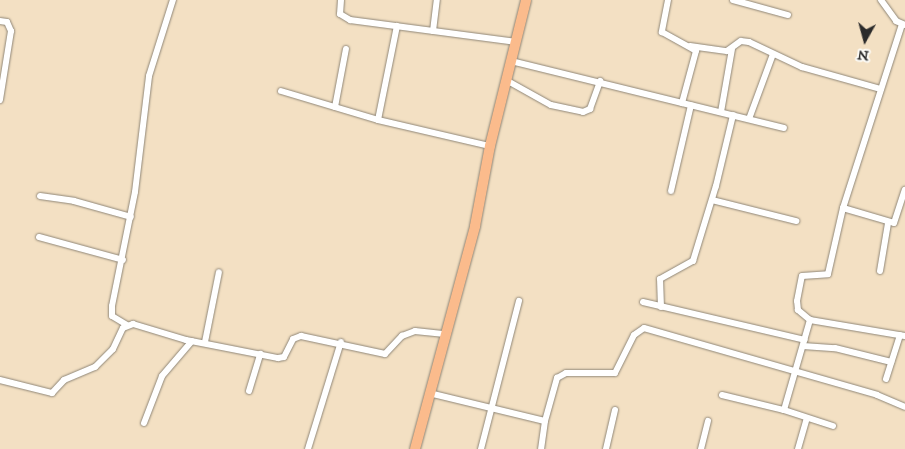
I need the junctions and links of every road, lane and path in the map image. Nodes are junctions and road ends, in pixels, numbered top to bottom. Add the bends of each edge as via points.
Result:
1 (173, 0) edge
2 (341, 0) edge
3 (437, 0) edge
4 (526, 0) edge
5 (668, 0) edge
6 (733, 0) edge
7 (880, 0) edge
8 (745, 2) edge
9 (788, 15) dead end
10 (0, 21) edge
11 (904, 24) edge
12 (397, 26) junction
13 (434, 31) junction
14 (517, 42) junction
15 (690, 46) junction
16 (346, 49) dead end
17 (732, 49) junction
18 (773, 54) junction
19 (511, 61) junction
20 (506, 80) junction
21 (600, 82) junction
22 (881, 89) junction
23 (281, 91) dead end
24 (0, 100) edge
25 (682, 103) junction
26 (690, 105) junction
27 (335, 107) junction
28 (720, 112) junction
29 (733, 115) junction
30 (749, 119) junction
31 (378, 120) junction
32 (784, 128) dead end
33 (490, 146) junction
34 (905, 190) edge
35 (671, 191) dead end
36 (40, 196) dead end
37 (712, 200) junction
38 (843, 208) junction
39 (131, 217) junction
40 (796, 221) dead end
41 (888, 224) junction
42 (39, 237) dead end
43 (123, 260) junction
44 (880, 271) dead end
45 (219, 272) dead end
46 (518, 301) dead end
47 (643, 302) dead end
48 (661, 307) junction
49 (810, 320) junction
50 (127, 325) junction
51 (445, 334) junction
52 (903, 335) edge
53 (192, 341) junction
54 (205, 342) junction
55 (341, 342) junction
56 (804, 343) junction
57 (260, 354) junction
58 (891, 362) junction
59 (795, 370) junction
60 (886, 379) dead end
61 (0, 380) edge
62 (249, 391) dead end
63 (429, 393) junction
64 (722, 395) dead end
65 (491, 407) junction
66 (905, 407) edge
67 (615, 410) dead end
68 (784, 410) junction
69 (807, 418) junction
70 (545, 421) junction
71 (708, 421) dead end
72 (144, 422) dead end
73 (834, 426) dead end
74 (308, 449) edge
75 (415, 449) edge
76 (481, 449) edge
77 (541, 449) edge
78 (606, 449) edge
79 (701, 449) edge
80 (798, 449) edge

1 - 39 street via 149,76
2 - 12 street via 340,14 343,18
3 - 13 street
4 - 14 main road
5 - 15 street via 662,32
6 - 8 street
7 - 11 street via 885,9
8 - 9 street
10 - 24 street via 8,22 11,31
11 - 22 street
12 - 13 street
12 - 31 street
13 - 14 street
14 - 19 main road
15 - 17 street
15 - 25 street via 696,56
16 - 27 street
17 - 18 street via 744,41
17 - 28 street
18 - 22 street via 817,72
18 - 30 street
19 - 20 main road
19 - 21 street
20 - 21 street via 551,105 583,112 590,109
20 - 33 main road
21 - 25 street
22 - 38 street
23 - 27 street
25 - 26 street
26 - 28 street
26 - 35 street
27 - 31 street
28 - 29 street
29 - 30 street
29 - 37 street
30 - 32 street
31 - 33 street
33 - 51 main road via 475,226
34 - 41 street via 896,222
36 - 39 street via 74,201
37 - 40 street
37 - 48 street via 693,261 660,279
38 - 41 street
38 - 49 street via 828,274 802,276 796,307
39 - 43 street
41 - 44 street
42 - 43 street
43 - 50 street via 112,314
45 - 54 street
46 - 65 street
47 - 48 street
48 - 56 street
49 - 52 street
49 - 56 street
50 - 53 street
50 - 61 street via 109,354 95,367 64,380 52,393
51 - 55 street via 414,330 402,336 384,354
51 - 63 main road
52 - 58 street
53 - 54 street
53 - 72 street via 162,376
54 - 57 street
55 - 57 street via 301,336 293,340 284,357
55 - 74 street
56 - 58 street
56 - 59 street
57 - 62 street
58 - 60 street
59 - 66 street
59 - 68 street
59 - 70 street via 640,328 615,373 566,373 557,378
63 - 65 street
63 - 75 main road
64 - 68 street
65 - 70 street
65 - 76 street
67 - 78 street
68 - 69 street
69 - 73 street
69 - 80 street
70 - 77 street
71 - 79 street

